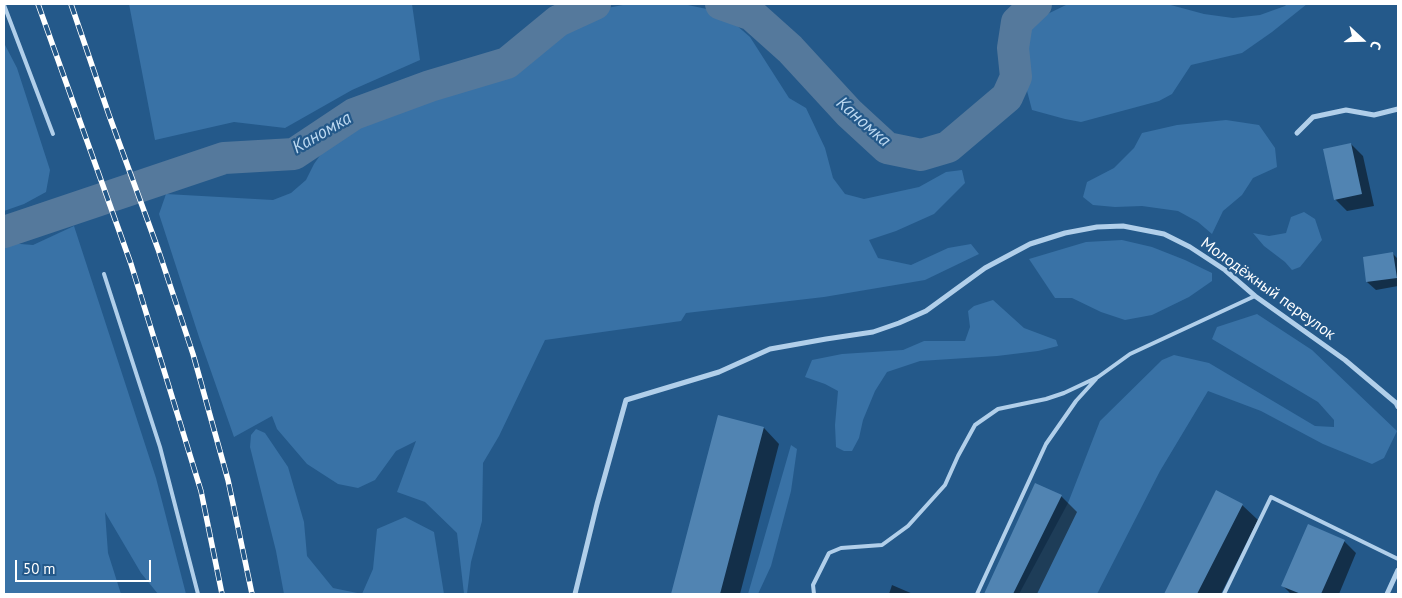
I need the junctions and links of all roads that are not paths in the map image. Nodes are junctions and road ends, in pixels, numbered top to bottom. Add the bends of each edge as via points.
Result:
1 (4, 5) edge
2 (1398, 109) edge
3 (1297, 133) dead end
4 (53, 134) dead end
5 (104, 274) dead end
6 (1255, 296) junction
7 (1098, 377) junction
8 (1398, 407) edge
9 (1398, 560) edge
10 (1398, 570) edge
11 (198, 594) edge
12 (575, 594) edge
13 (814, 594) edge
14 (977, 594) edge
15 (1224, 594) edge
16 (1387, 594) edge

1 - 4 lane
2 - 3 street via 1374,116 1346,110 1313,117
5 - 11 lane via 160,447
6 - 7 lane via 1130,354
6 - 8 street, Молодёжный переулок via 1345,360
6 - 12 street, Молодёжный переулок via 1218,265 1164,234 1123,226 1097,227 1030,244 985,268 926,311 899,323 873,332 770,349 719,372 626,400
7 - 13 lane via 1064,393 998,409 975,426 945,486 908,526 882,545 841,548 829,553 813,585
7 - 14 lane via 1076,401 1046,444
9 - 15 lane via 1271,497
10 - 16 street

